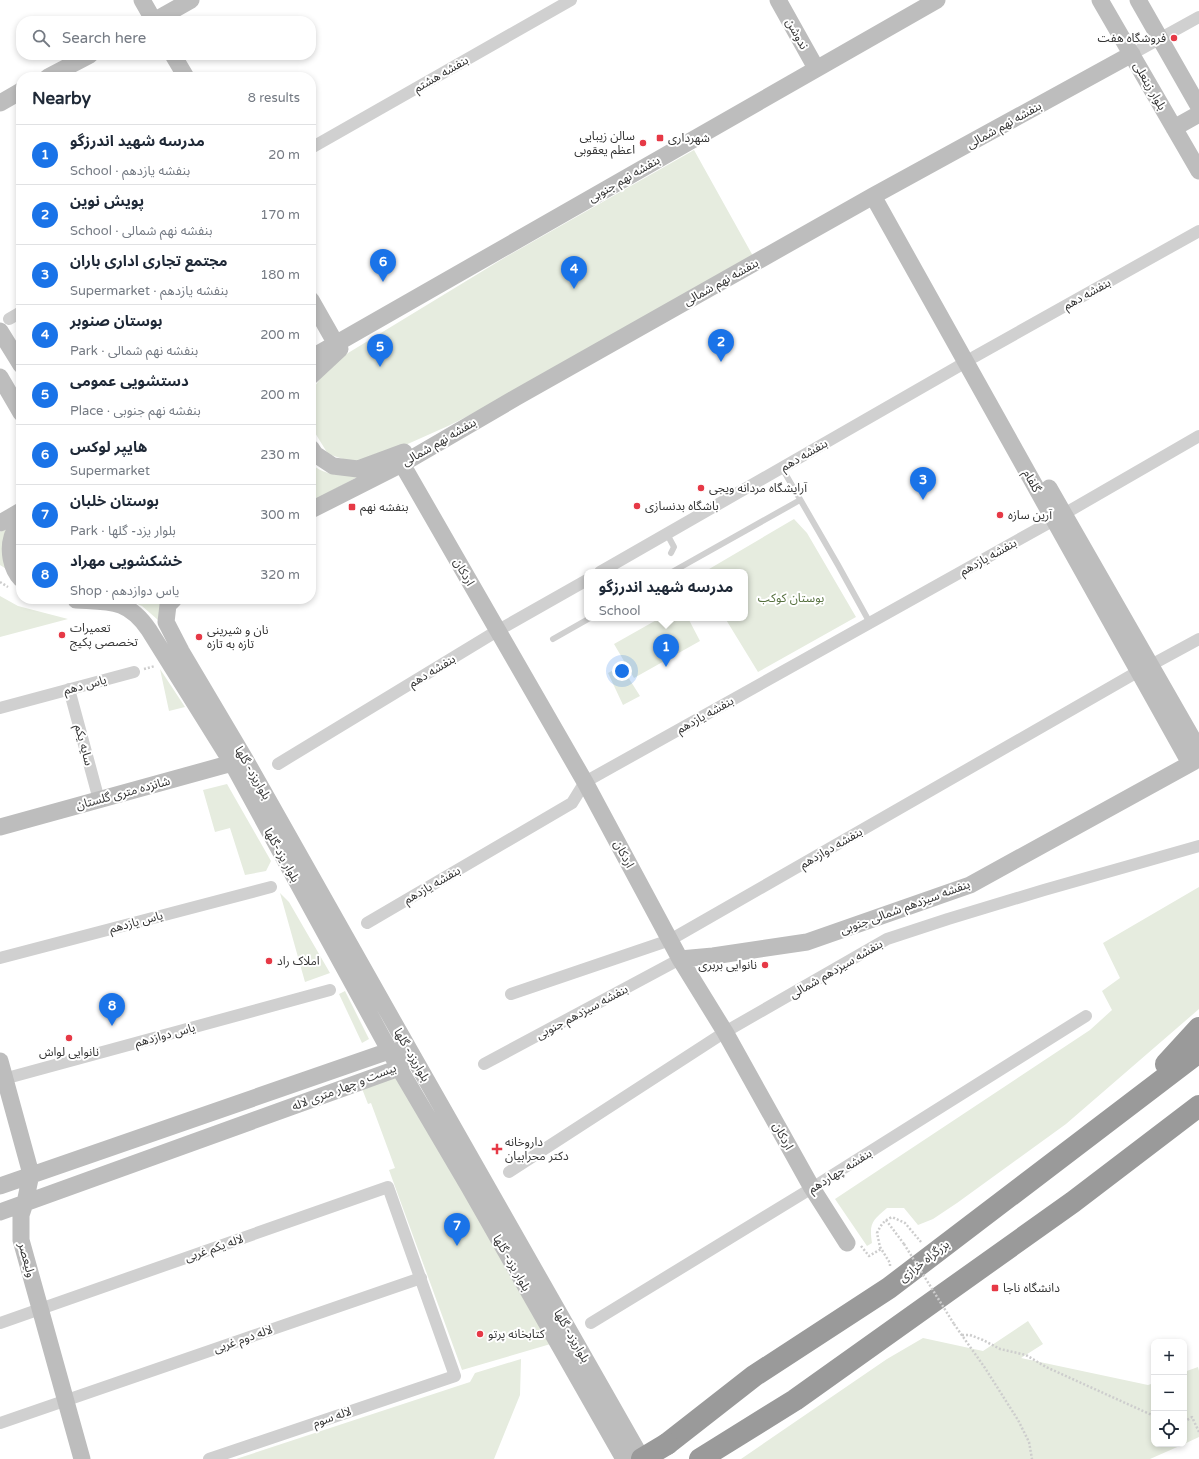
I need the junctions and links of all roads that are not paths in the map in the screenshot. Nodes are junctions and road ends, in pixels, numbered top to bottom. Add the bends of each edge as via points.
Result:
1 (142, 0) edge
2 (191, 0) edge
3 (571, 0) edge
4 (778, 0) edge
5 (937, 0) edge
6 (1100, 0) edge
7 (1138, 0) edge
8 (151, 16) edge
9 (163, 16) edge
10 (1199, 17) edge
11 (1160, 39) junction
12 (1132, 54) junction
13 (80, 60) edge
14 (176, 60) edge
15 (816, 68) junction
16 (58, 72) edge
17 (183, 72) edge
18 (16, 94) edge
19 (0, 102) edge
20 (1199, 108) edge
21 (1199, 114) edge
22 (1174, 128) junction
23 (316, 145) edge
24 (1199, 171) edge
25 (878, 194) junction
26 (1199, 231) edge
27 (316, 309) edge
28 (16, 316) edge
29 (4, 325) edge
30 (359, 331) junction
31 (336, 344) junction
32 (16, 353) edge
33 (316, 355) edge
34 (970, 359) junction
35 (316, 371) edge
36 (0, 377) edge
37 (517, 397) junction
38 (16, 405) edge
39 (1199, 436) edge
40 (316, 455) edge
41 (402, 464) junction
42 (782, 468) junction
43 (800, 500) junction
44 (316, 507) edge
45 (16, 514) edge
46 (1059, 517) junction
47 (0, 523) edge
48 (16, 528) edge
49 (667, 534) junction
50 (671, 553) dead end
51 (605, 569) edge
52 (677, 569) edge
53 (16, 572) edge
54 (584, 582) edge
55 (119, 604) edge
56 (169, 604) edge
57 (585, 621) edge
58 (870, 623) junction
59 (497, 632) junction
60 (553, 639) dead end
61 (1199, 639) edge
62 (175, 657) junction
63 (1145, 668) junction
64 (134, 672) road end
65 (69, 689) junction
66 (0, 708) edge
67 (239, 761) junction
68 (1198, 761) edge
69 (278, 764) dead end
70 (585, 782) junction
71 (99, 800) junction
72 (0, 827) edge
73 (1199, 846) edge
74 (271, 887) dead end
75 (367, 923) dead end
76 (670, 940) junction
77 (0, 958) edge
78 (680, 959) junction
79 (330, 990) dead end
80 (511, 994) dead end
81 (1086, 1016) dead end
82 (1199, 1028) edge
83 (726, 1032) junction
84 (389, 1051) junction
85 (1199, 1052) edge
86 (410, 1054) junction
87 (0, 1061) edge
88 (484, 1064) dead end
89 (399, 1068) junction
90 (2, 1079) edge
91 (1127, 1106) junction
92 (1199, 1106) edge
93 (1199, 1121) edge
94 (509, 1172) dead end
95 (31, 1174) junction
96 (0, 1186) edge
97 (812, 1188) junction
98 (1073, 1202) junction
99 (25, 1203) junction
100 (0, 1212) edge
101 (847, 1243) road end
102 (421, 1278) junction
103 (40, 1308) junction
104 (0, 1322) edge
105 (591, 1323) dead end
106 (66, 1400) junction
107 (0, 1423) edge
108 (82, 1459) edge
109 (209, 1459) edge
110 (624, 1459) edge
111 (642, 1459) edge
112 (700, 1459) edge

1 - 8 main road
2 - 9 main road
3 - 23 street, بنفشه هشتم
4 - 15 main road, ندوشن
5 - 15 main road, بنفشه نهم جنوبی
6 - 12 main road, بلوار زینعلی
7 - 11 main road
10 - 11 street
11 - 12 street
11 - 20 main road
12 - 22 main road, بلوار زینعلی
12 - 25 main road, بنفشه نهم شمالی
13 - 16 main road
14 - 17 main road
15 - 30 main road, بنفشه نهم جنوبی
18 - 19 main road
21 - 22 main road
22 - 24 main road, بلوار زینعلی
25 - 34 main road, گلفام
25 - 37 main road, بنفشه نهم شمالی
26 - 34 street, بنفشه دهم
27 - 31 main road
28 - 29 street
29 - 32 main road
30 - 31 main road, بنفشه نهم جنوبی
30 - 35 main road
31 - 33 main road, بنفشه نهم جنوبی
34 - 42 street, بنفشه دهم
34 - 46 main road, گلفام
36 - 38 main road
37 - 40 main road via 421,445 358,469 333,466
37 - 41 main road, بنفشه نهم شمالی
39 - 46 street, بنفشه یازدهم
41 - 44 main road, بنفشه نهم شمالی
41 - 59 main road, اردکان
42 - 43 lane
42 - 49 street, بنفشه دهم
43 - 52 lane
43 - 58 lane
45 - 47 main road
46 - 58 street, بنفشه یازدهم
46 - 63 main road, گلفام
48 - 53 main road via 12,536 10,556
49 - 50 lane via 674,547
49 - 51 street, بنفشه دهم
54 - 59 street, بنفشه دهم
55 - 62 main road via 128,607
56 - 62 main road via 166,622
57 - 60 lane
58 - 70 street, بنفشه یازدهم
59 - 69 street, بنفشه دهم
59 - 70 main road, اردکان
61 - 63 street, بنفشه دوازدهم
62 - 67 main road, بلوار یزد-گلها
63 - 68 main road, گلفام via 1186,756
63 - 76 street, بنفشه دوازدهم
64 - 65 street, یاس دهم
65 - 66 street, یاس دهم
65 - 71 street, سایه یکم
67 - 71 main road, شانزده متری گلستان
67 - 84 main road, بلوار یزد-گلها
67 - 86 main road, بلواریزد- گلها
68 - 78 main road, بنفشه سیزدهم شمالی جنوبی via 970,885 807,942
70 - 75 street, بنفشه یازدهم via 572,803
70 - 76 main road, اردکان
71 - 72 main road, شانزده متری گلستان
73 - 83 street, بنفشه سیزدهم شمالی via 1044,890 887,939
74 - 77 street, یاس یازدهم
76 - 78 main road, اردکان
76 - 80 street, بنفشه دوازدهم
78 - 83 main road, اردکان
78 - 88 street, بنفشه سیزدهم جنوبی
79 - 90 street, یاس دوازدهم
81 - 97 street, بنفشه چهاردهم
82 - 91 highway
83 - 94 street, بنفشه سیزدهم شمالی
83 - 97 main road, اردکان
84 - 86 main road, بیست و چهار متری لاله
84 - 89 main road, بلوار یزد-گلها
84 - 95 main road, بیست و چهار متری لاله
85 - 91 highway, بزرگراه خرازی
86 - 89 main road, بیست و چهار متری لاله
86 - 111 main road, بلواریزد- گلها
87 - 90 main road, ولیعصر
89 - 99 main road, بیست و چهار متری لاله
89 - 110 main road, بلوار یزد- گلها
90 - 95 main road, ولیعصر
91 - 111 highway, بزرگراه خرازی, bridge via 889,1288 754,1376 667,1444
92 - 98 highway
93 - 98 highway
95 - 96 main road, بیست و چهار متری لاله
95 - 99 main road, ولیعصر
97 - 101 main road, اردکان
97 - 105 street, بنفشه چهاردهم
98 - 112 highway via 795,1400
99 - 100 main road, بیست و چهار متری لاله
99 - 103 main road, ولیعصر via 21,1215 21,1240
102 - 103 street, لاله یکم غربی via 388,1187
102 - 106 street, لاله دوم غربی
102 - 109 street, لاله سوم via 455,1376
103 - 104 street, لاله یکم غربی
103 - 106 main road, ولیعصر
106 - 107 street, لاله دوم غربی
106 - 108 main road, ولیعصر

